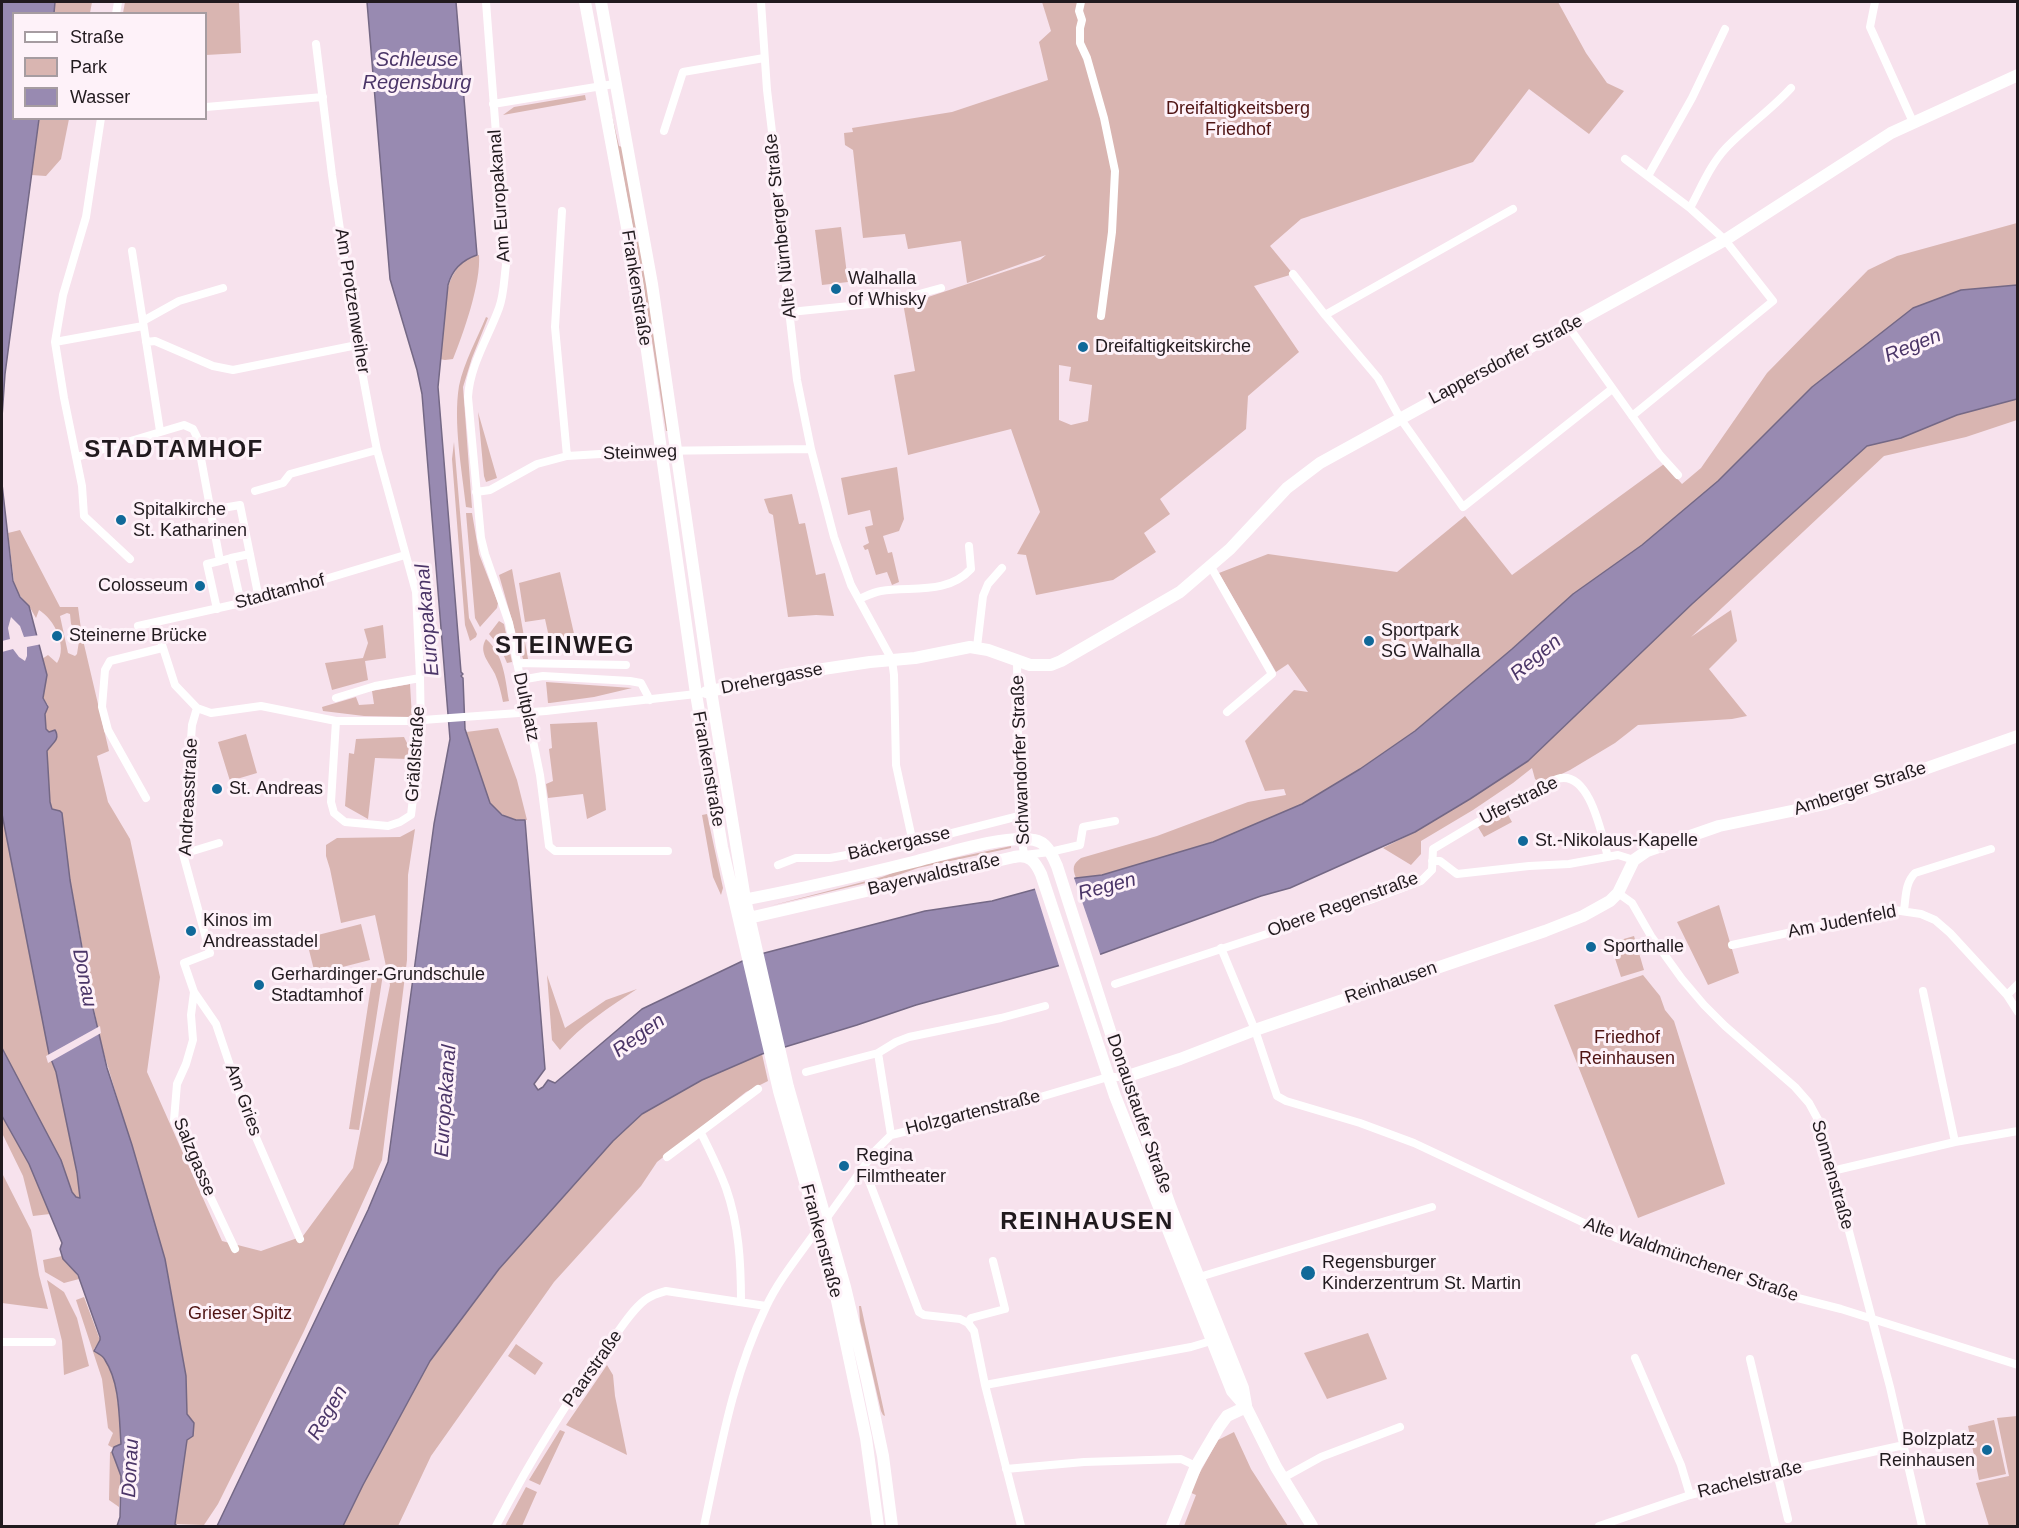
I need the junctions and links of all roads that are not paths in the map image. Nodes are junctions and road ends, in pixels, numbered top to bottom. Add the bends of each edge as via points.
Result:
1 (486, 2) edge
2 (585, 2) edge
3 (601, 2) edge
4 (761, 2) edge
5 (1081, 2) edge
6 (1875, 2) edge
7 (1725, 29) dead end
8 (316, 44) dead end
9 (764, 58) junction
10 (2018, 75) edge
11 (614, 84) junction
12 (600, 86) junction
13 (1791, 88) dead end
14 (323, 97) junction
15 (493, 104) junction
16 (207, 107) edge
17 (101, 120) edge
18 (1912, 122) junction
19 (664, 131) dead end
20 (1625, 159) dead end
21 (1648, 176) junction
22 (1690, 208) junction
23 (1513, 209) dead end
24 (562, 211) dead end
25 (1725, 240) junction
26 (132, 251) dead end
27 (1293, 274) dead end
28 (224, 288) dead end
29 (941, 288) dead end
30 (790, 312) junction
31 (1325, 315) junction
32 (1101, 316) dead end
33 (143, 324) junction
34 (1568, 326) junction
35 (55, 342) junction
36 (146, 342) junction
37 (357, 345) junction
38 (1612, 389) junction
39 (1632, 416) junction
40 (1400, 418) junction
41 (160, 431) junction
42 (811, 449) junction
43 (377, 450) junction
44 (662, 451) junction
45 (676, 452) junction
46 (567, 456) junction
47 (77, 458) junction
48 (1678, 475) dead end
49 (255, 491) dead end
50 (476, 492) junction
51 (212, 510) junction
52 (969, 546) dead end
53 (127, 555) dead end
54 (250, 555) junction
55 (405, 555) junction
56 (231, 558) junction
57 (220, 561) junction
58 (1210, 567) junction
59 (1002, 568) dead end
60 (258, 599) junction
61 (859, 599) junction
62 (241, 603) junction
63 (217, 609) junction
64 (154, 623) junction
65 (138, 626) dead end
66 (977, 647) junction
67 (162, 648) junction
68 (892, 660) junction
69 (1017, 661) junction
70 (517, 663) junction
71 (626, 665) dead end
72 (420, 678) junction
73 (520, 680) junction
74 (711, 691) junction
75 (696, 694) junction
76 (336, 698) dead end
77 (650, 700) junction
78 (197, 708) junction
79 (1227, 712) dead end
80 (336, 721) junction
81 (2018, 736) edge
82 (146, 798) dead end
83 (1019, 816) junction
84 (1115, 821) dead end
85 (1021, 838) junction
86 (219, 843) dead end
87 (913, 843) junction
88 (1991, 849) dead end
89 (668, 850) dead end
90 (1050, 852) junction
91 (183, 854) junction
92 (1024, 855) junction
93 (1608, 857) junction
94 (1634, 860) junction
95 (1432, 861) junction
96 (778, 865) dead end
97 (1618, 892) junction
98 (739, 900) junction
99 (1904, 910) junction
100 (744, 919) junction
101 (1732, 945) dead end
102 (1221, 948) junction
103 (184, 963) joint
104 (1115, 984) dead end
105 (2018, 984) edge
106 (1923, 991) dead end
107 (194, 992) junction
108 (2007, 995) junction
109 (1045, 1006) dead end
110 (2018, 1012) edge
111 (1255, 1030) junction
112 (878, 1053) junction
113 (806, 1072) dead end
114 (1108, 1077) junction
115 (1125, 1077) junction
116 (758, 1089) dead end
117 (2018, 1131) edge
118 (701, 1132) junction
119 (891, 1135) junction
120 (1955, 1142) junction
121 (667, 1157) dead end
122 (861, 1169) junction
123 (1833, 1171) junction
124 (1432, 1207) dead end
125 (823, 1223) junction
126 (300, 1239) dead end
127 (235, 1249) dead end
128 (993, 1261) dead end
129 (1193, 1279) junction
130 (741, 1302) junction
131 (766, 1306) junction
132 (1872, 1318) junction
133 (968, 1323) junction
134 (52, 1341) dead end
135 (1211, 1341) junction
136 (2, 1342) edge
137 (1635, 1358) dead end
138 (1750, 1359) dead end
139 (2018, 1365) edge
140 (985, 1385) junction
141 (1246, 1407) junction
142 (1400, 1427) dead end
143 (1904, 1445) junction
144 (1196, 1466) junction
145 (1006, 1469) junction
146 (1777, 1473) junction
147 (1283, 1478) junction
148 (1690, 1495) junction
149 (1788, 1519) dead end
150 (496, 1527) edge
151 (704, 1527) edge
152 (878, 1527) edge
153 (892, 1527) edge
154 (1021, 1527) edge
155 (1172, 1527) edge
156 (1312, 1527) edge
157 (1599, 1527) edge
158 (1922, 1527) edge

1 - 15 street, Am Europakanal
2 - 12 street, Frankenstraße
3 - 11 street, Frankenstraße
4 - 9 street, Alte Nürnberger Straße
5 - 32 street via 1080,43 1104,118 1115,171
6 - 18 street via 1870,27
7 - 21 street
8 - 14 street, Am Protzenweiher
9 - 19 street via 683,72
9 - 30 street, Alte Nürnberger Straße
10 - 18 street, Lappersdorfer Straße
11 - 12 street
11 - 45 street, Frankenstraße via 652,284
12 - 15 street
12 - 44 street, Frankenstraße via 637,281
13 - 22 street via 1725,148
14 - 16 street
14 - 37 street, Am Protzenweiher
15 - 50 street, Am Europakanal via 506,265 500,305 469,383
17 - 35 street via 86,217 63,295
18 - 25 street, Lappersdorfer Straße
20 - 21 street
21 - 22 street
22 - 25 street
23 - 31 street
24 - 46 street via 555,327
25 - 34 street, Lappersdorfer Straße
25 - 39 street via 1773,301
26 - 33 street
27 - 31 street
28 - 33 street via 179,301
29 - 30 street via 890,302
30 - 42 street, Alte Nürnberger Straße via 797,380
31 - 40 street via 1378,378
33 - 35 street
33 - 36 street
34 - 38 street
34 - 40 street, Lappersdorfer Straße
35 - 47 street
36 - 37 street via 155,341 213,366 233,370
36 - 41 street
37 - 43 street, Am Protzenweiher
38 - 39 street
38 - 40 street via 1463,507
39 - 48 street
40 - 58 street, Lappersdorfer Straße via 1303,475
41 - 47 street
41 - 51 street via 190,426 197,437
42 - 45 street, Steinweg
42 - 61 street via 834,537
43 - 49 street via 290,474 283,483
43 - 55 street, Am Protzenweiher
44 - 45 street, Steinweg
44 - 46 street, Steinweg
44 - 75 street, Frankenstraße
45 - 74 street, Frankenstraße
46 - 50 street, Steinweg via 537,464 490,490
47 - 53 street via 84,516
50 - 70 street, Dultplatz via 485,554 505,609
51 - 54 street via 240,505
51 - 57 street
52 - 61 street via 970,569 952,583 908,591 880,591
54 - 56 street
54 - 60 street
55 - 60 street, Stadtamhof
55 - 72 street, Gräßlstraße via 416,592
56 - 57 street
56 - 62 street
57 - 63 street via 207,564
58 - 69 street, Lappersdorfer Straße via 1180,592 1061,661 1039,666
58 - 79 street via 1272,674
59 - 66 street via 983,596
60 - 62 street, Stadtamhof
61 - 68 street
62 - 63 street, Stadtamhof
63 - 64 street, Stadtamhof
64 - 65 street, Stadtamhof
64 - 67 street
66 - 68 street, Schwandorfer Straße
66 - 69 street, Schwandorfer Straße
67 - 78 street via 175,685
67 - 82 street via 110,661 105,670 102,706 108,730
68 - 74 street, Drehergasse via 783,675
68 - 87 street via 896,765
69 - 83 street, Schwandorfer Straße
70 - 71 street
70 - 73 street, Dultplatz
72 - 76 street
72 - 80 street, Gräßlstraße via 421,733 411,815 400,822 388,826 345,822 334,813 331,802
73 - 77 street via 543,676 630,681 641,683
73 - 89 street, Dultplatz via 540,775 549,846 555,851
74 - 75 street, Drehergasse
74 - 98 street, Frankenstraße
75 - 77 street, Drehergasse
75 - 98 street, Frankenstraße via 722,847
77 - 80 street, Drehergasse via 409,721
78 - 80 street, Drehergasse via 219,713 261,706
78 - 91 street, Andreasstraße via 192,725
81 - 94 street, Amberger Straße via 1825,804 1708,829 1647,850
83 - 85 street, Schwandorfer Straße
83 - 87 street, Bäckergasse
84 - 90 street, Bayerwaldstraße via 1083,827 1080,844
85 - 90 street via 1035,840
85 - 92 street, Schwandorfer Straße
85 - 98 street, Bayerwaldstraße
86 - 91 street
87 - 96 street, Bäckergasse via 830,858 796,858
88 - 99 street via 1915,873 1907,886
90 - 92 street, Bayerwaldstraße
90 - 115 street, Donaustaufer Straße
91 - 103 street, Andreasstraße via 210,953
92 - 100 street, Bayerwaldstraße
92 - 114 street, Donaustaufer Straße via 1033,860 1041,874
93 - 94 street, Obere Regenstraße via 1618,855
93 - 95 street, Obere Regenstraße via 1457,874 1440,861
93 - 95 street, Uferstraße via 1588,796 1566,777 1505,806 1433,849
94 - 97 street, Reinhausen
95 - 102 street, Obere Regenstraße via 1432,870 1420,881
97 - 111 street, Reinhausen via 1603,906 1566,924
97 - 123 street, Sonnenstraße via 1632,903 1676,971 1704,1005 1803,1095 1821,1125
98 - 100 street, Frankenstraße
99 - 101 street, Am Judenfeld
99 - 108 street, Am Judenfeld via 1943,926
100 - 125 street, Frankenstraße via 783,1089
102 - 104 street, Obere Regenstraße
102 - 111 street
103 - 107 street, Am Gries
105 - 108 street
106 - 120 street
107 - 126 street, Am Gries via 216,1024 248,1119
107 - 127 street, Salzgasse via 193,1040 177,1084 174,1120
108 - 110 street, Am Judenfeld
109 - 112 street via 909,1037
111 - 115 street, Reinhausen
111 - 132 street, Alte Waldmünchener Straße via 1277,1096 1286,1101 1414,1143 1616,1238 1778,1293
112 - 113 street
112 - 119 street
114 - 115 street, Holzgartenstraße
114 - 119 street, Holzgartenstraße
114 - 129 street, Donaustaufer Straße
115 - 129 street, Donaustaufer Straße
116 - 118 street
117 - 120 street
118 - 121 street
118 - 130 street via 725,1184 734,1217 741,1265
119 - 122 street, Holzgartenstraße
120 - 123 street
122 - 125 street, Holzgartenstraße
122 - 133 street via 919,1312
123 - 132 street, Sonnenstraße
124 - 129 street
125 - 131 street, Holzgartenstraße
125 - 152 street, Frankenstraße via 866,1438
125 - 153 street, Frankenstraße via 845,1287 877,1424
128 - 133 street via 1005,1309 971,1318
129 - 135 street, Donaustaufer Straße
129 - 141 street, Donaustaufer Straße via 1243,1388
130 - 131 street, Paarstraße
130 - 150 street, Paarstraße via 666,1292 654,1294 637,1307 551,1429
131 - 151 street, Holzgartenstraße via 734,1388
132 - 139 street, Alte Waldmünchener Straße
132 - 143 street, Sonnenstraße
133 - 140 street via 974,1331
134 - 136 street
135 - 140 street
135 - 141 street, Donaustaufer Straße via 1232,1391
137 - 148 street
138 - 146 street
140 - 145 street
141 - 144 street via 1227,1416
141 - 147 street
142 - 147 street via 1321,1457
143 - 146 street, Rachelstraße
143 - 158 street, Sonnenstraße
144 - 145 street via 1181,1459
144 - 155 street
145 - 154 street
146 - 148 street, Rachelstraße
146 - 149 street
147 - 156 street
148 - 157 street, Rachelstraße

